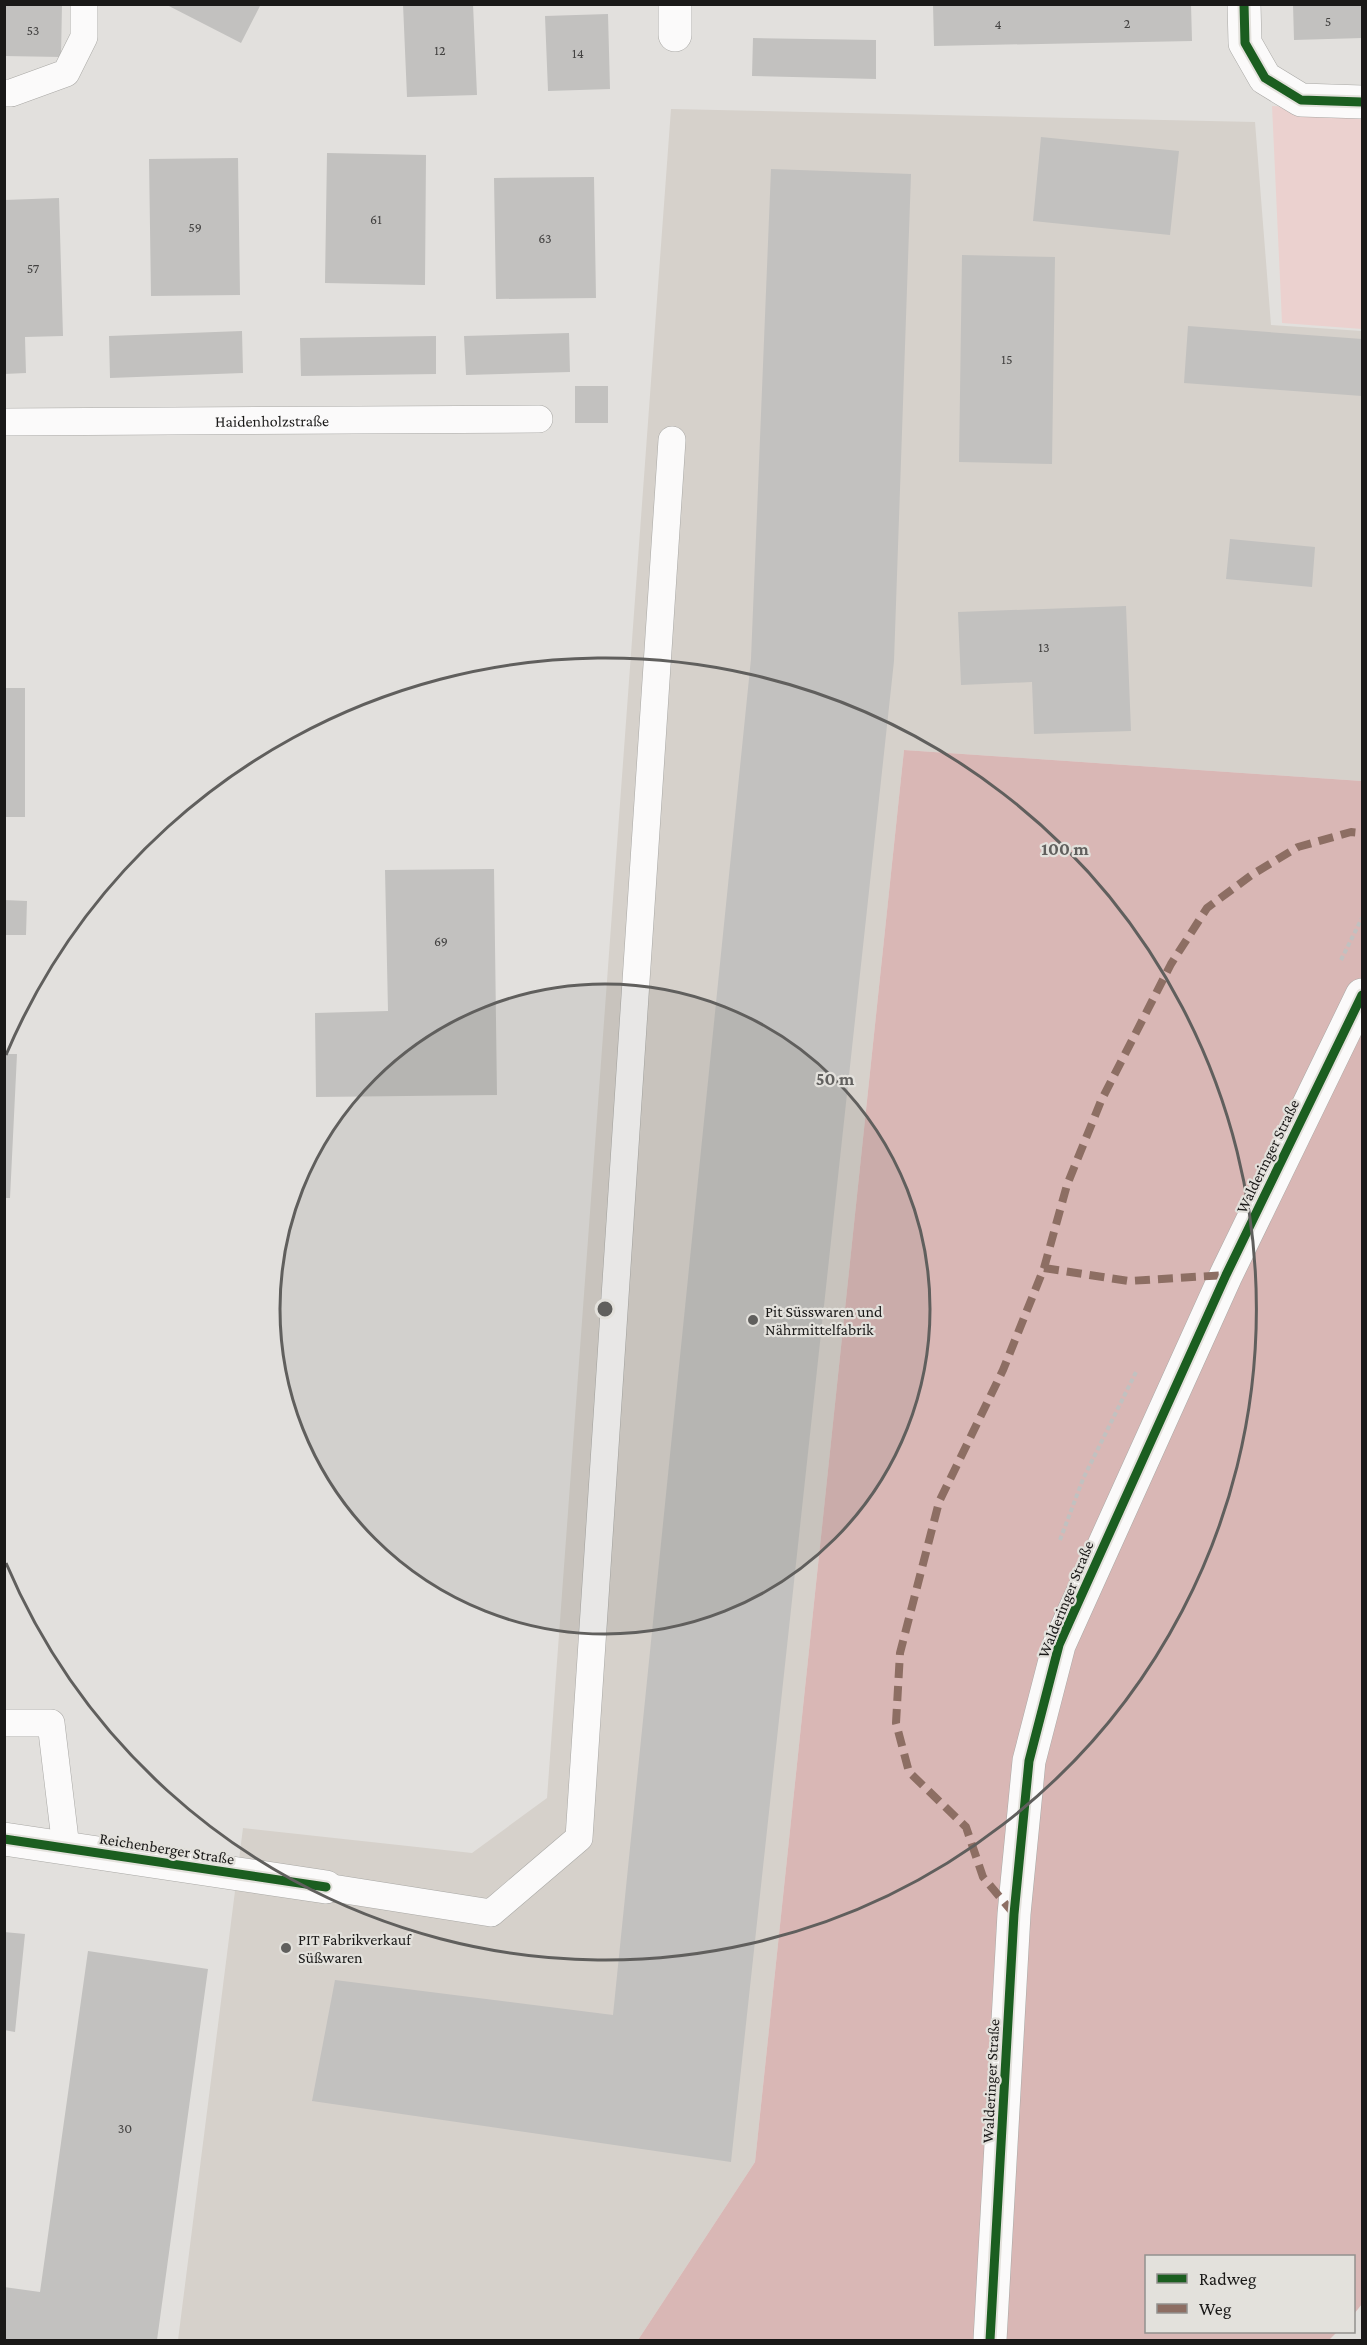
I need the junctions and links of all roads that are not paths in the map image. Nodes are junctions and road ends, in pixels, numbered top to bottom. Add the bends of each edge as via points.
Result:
1 (84, 4) edge
2 (1244, 4) edge
3 (4, 93) edge
4 (1362, 102) edge
5 (539, 419) dead end
6 (4, 422) edge
7 (672, 440) dead end
8 (1362, 995) edge
9 (4, 1723) edge
10 (4, 1839) edge
11 (66, 1848) junction
12 (326, 1887) joint
13 (990, 2340) edge

1 - 3 lane via 84,37 66,74
2 - 4 street via 1245,43 1264,78 1301,100
5 - 6 lane, Haidenholzstraße
7 - 12 lane via 579,1838 490,1913
8 - 13 street, Walderinger Straße via 1226,1275 1059,1645 1029,1761 1014,1914
9 - 11 lane via 51,1723
10 - 11 street, Reichenberger Straße
11 - 12 street, Reichenberger Straße

